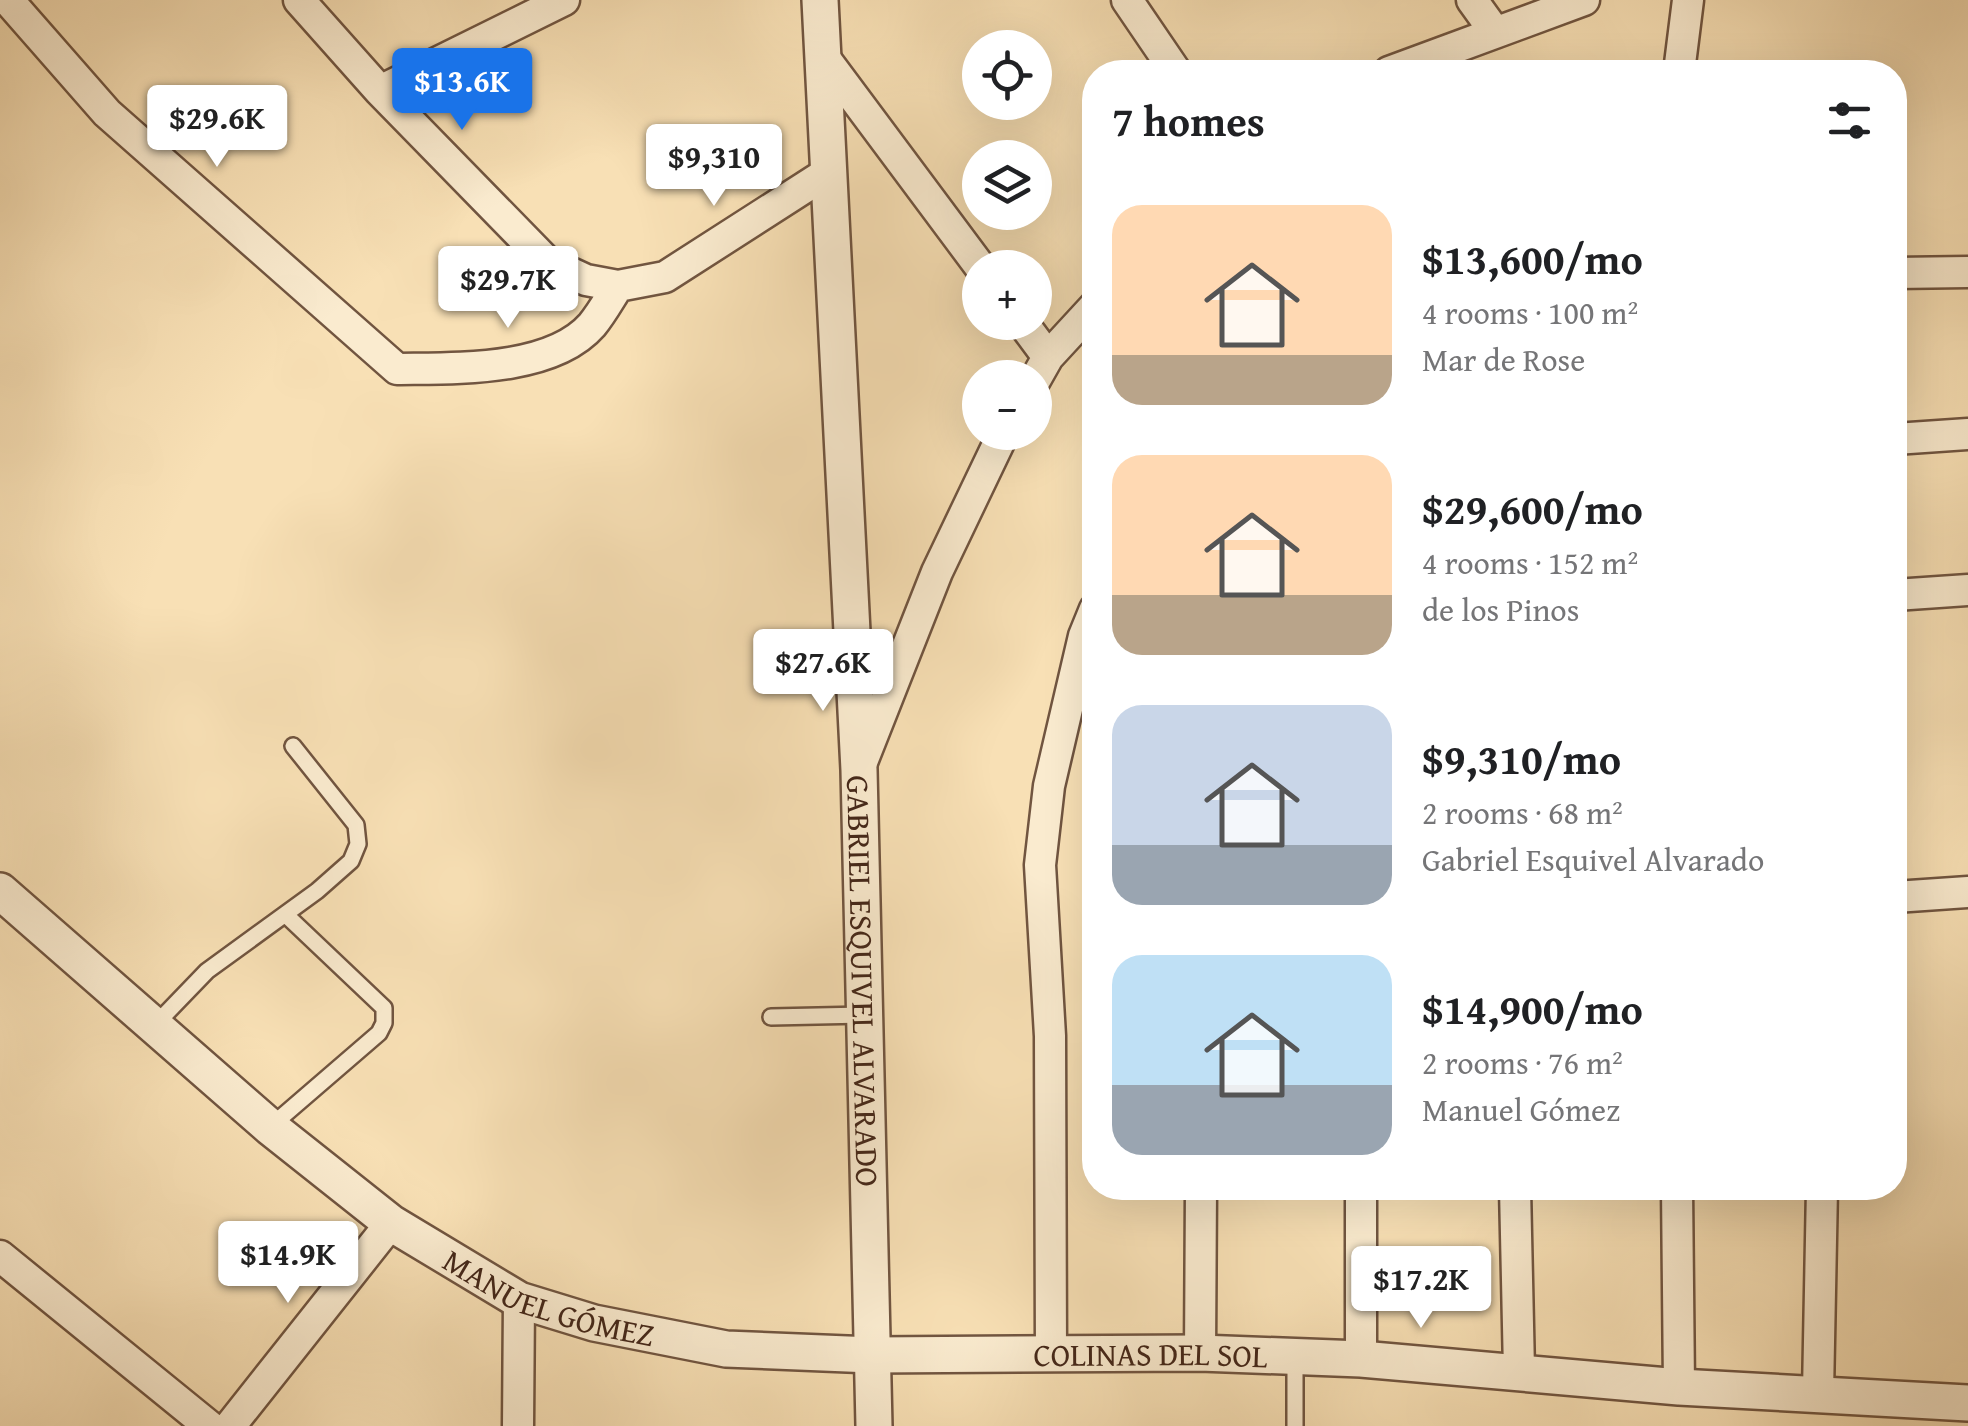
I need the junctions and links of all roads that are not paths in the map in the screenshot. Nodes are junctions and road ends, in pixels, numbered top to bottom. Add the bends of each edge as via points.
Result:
1 (8, 0) edge
2 (298, 0) edge
3 (564, 0) edge
4 (820, 0) edge
5 (1126, 0) edge
6 (1472, 0) edge
7 (1584, 0) edge
8 (1688, 0) edge
9 (1495, 32) junction
10 (822, 56) junction
11 (1168, 60) edge
12 (1422, 60) edge
13 (1680, 60) edge
14 (380, 92) junction
15 (827, 173) junction
16 (968, 250) edge
17 (1968, 272) edge
18 (1907, 273) edge
19 (618, 286) junction
20 (1082, 321) edge
21 (1049, 360) edge
22 (1968, 434) edge
23 (1907, 438) edge
24 (995, 450) edge
25 (1968, 590) edge
26 (1907, 593) edge
27 (1082, 645) edge
28 (293, 746) dead end
29 (858, 770) junction
30 (0, 892) edge
31 (1968, 892) edge
32 (1907, 896) edge
33 (286, 915) junction
34 (864, 1014) junction
35 (771, 1017) dead end
36 (154, 1026) junction
37 (270, 1127) junction
38 (1202, 1200) edge
39 (1361, 1200) edge
40 (1511, 1200) edge
41 (1677, 1200) edge
42 (1822, 1200) edge
43 (392, 1224) junction
44 (0, 1256) edge
45 (520, 1300) junction
46 (1200, 1353) junction
47 (872, 1356) junction
48 (1051, 1356) junction
49 (1295, 1356) junction
50 (1360, 1359) junction
51 (1520, 1371) junction
52 (1680, 1387) junction
53 (1818, 1393) junction
54 (1968, 1403) edge
55 (1931, 1414) edge
56 (209, 1426) edge
57 (230, 1426) edge
58 (518, 1426) edge
59 (874, 1426) edge
60 (1295, 1426) edge

1 - 19 street via 107,113 397,369 475,368 549,353 590,328
2 - 14 street
3 - 14 street
4 - 10 street, GABRIEL ESQUIVEL ALVARADO
5 - 11 street
6 - 9 street
7 - 9 street
8 - 13 street
9 - 12 street
10 - 15 street, GABRIEL ESQUIVEL ALVARADO
10 - 16 street
14 - 19 street via 548,262
15 - 19 street via 665,277
15 - 29 street, GABRIEL ESQUIVEL ALVARADO
17 - 18 street
20 - 21 street
22 - 23 street
24 - 29 street via 936,572
25 - 26 street
27 - 48 street via 1049,786 1040,865 1050,1036
28 - 33 lane via 356,825 358,844 352,861
29 - 34 street, GABRIEL ESQUIVEL ALVARADO
30 - 36 street, MANUEL GÓMEZ
31 - 32 street
33 - 36 lane via 207,971
33 - 37 lane via 384,1008 384,1023
34 - 35 lane
34 - 47 street, GABRIEL ESQUIVEL ALVARADO
36 - 37 street, MANUEL GÓMEZ
37 - 43 street, MANUEL GÓMEZ
38 - 46 street
39 - 50 street
40 - 51 street
41 - 52 street
42 - 53 street
43 - 45 street, MANUEL GÓMEZ
43 - 57 street
44 - 56 street
45 - 47 street, MANUEL GÓMEZ via 594,1323 726,1349
45 - 58 street
46 - 48 street, COLINAS DEL SOL
46 - 49 street, COLINAS DEL SOL
47 - 48 street, COLINAS DEL SOL
47 - 59 street, GABRIEL ESQUIVEL ALVARADO
49 - 50 street, COLINAS DEL SOL
49 - 60 lane
50 - 51 street, COLINAS DEL SOL
51 - 52 street, COLINAS DEL SOL
52 - 53 street, COLINAS DEL SOL
53 - 55 street, COLINAS DEL SOL
54 - 55 street, COLINAS DEL SOL

